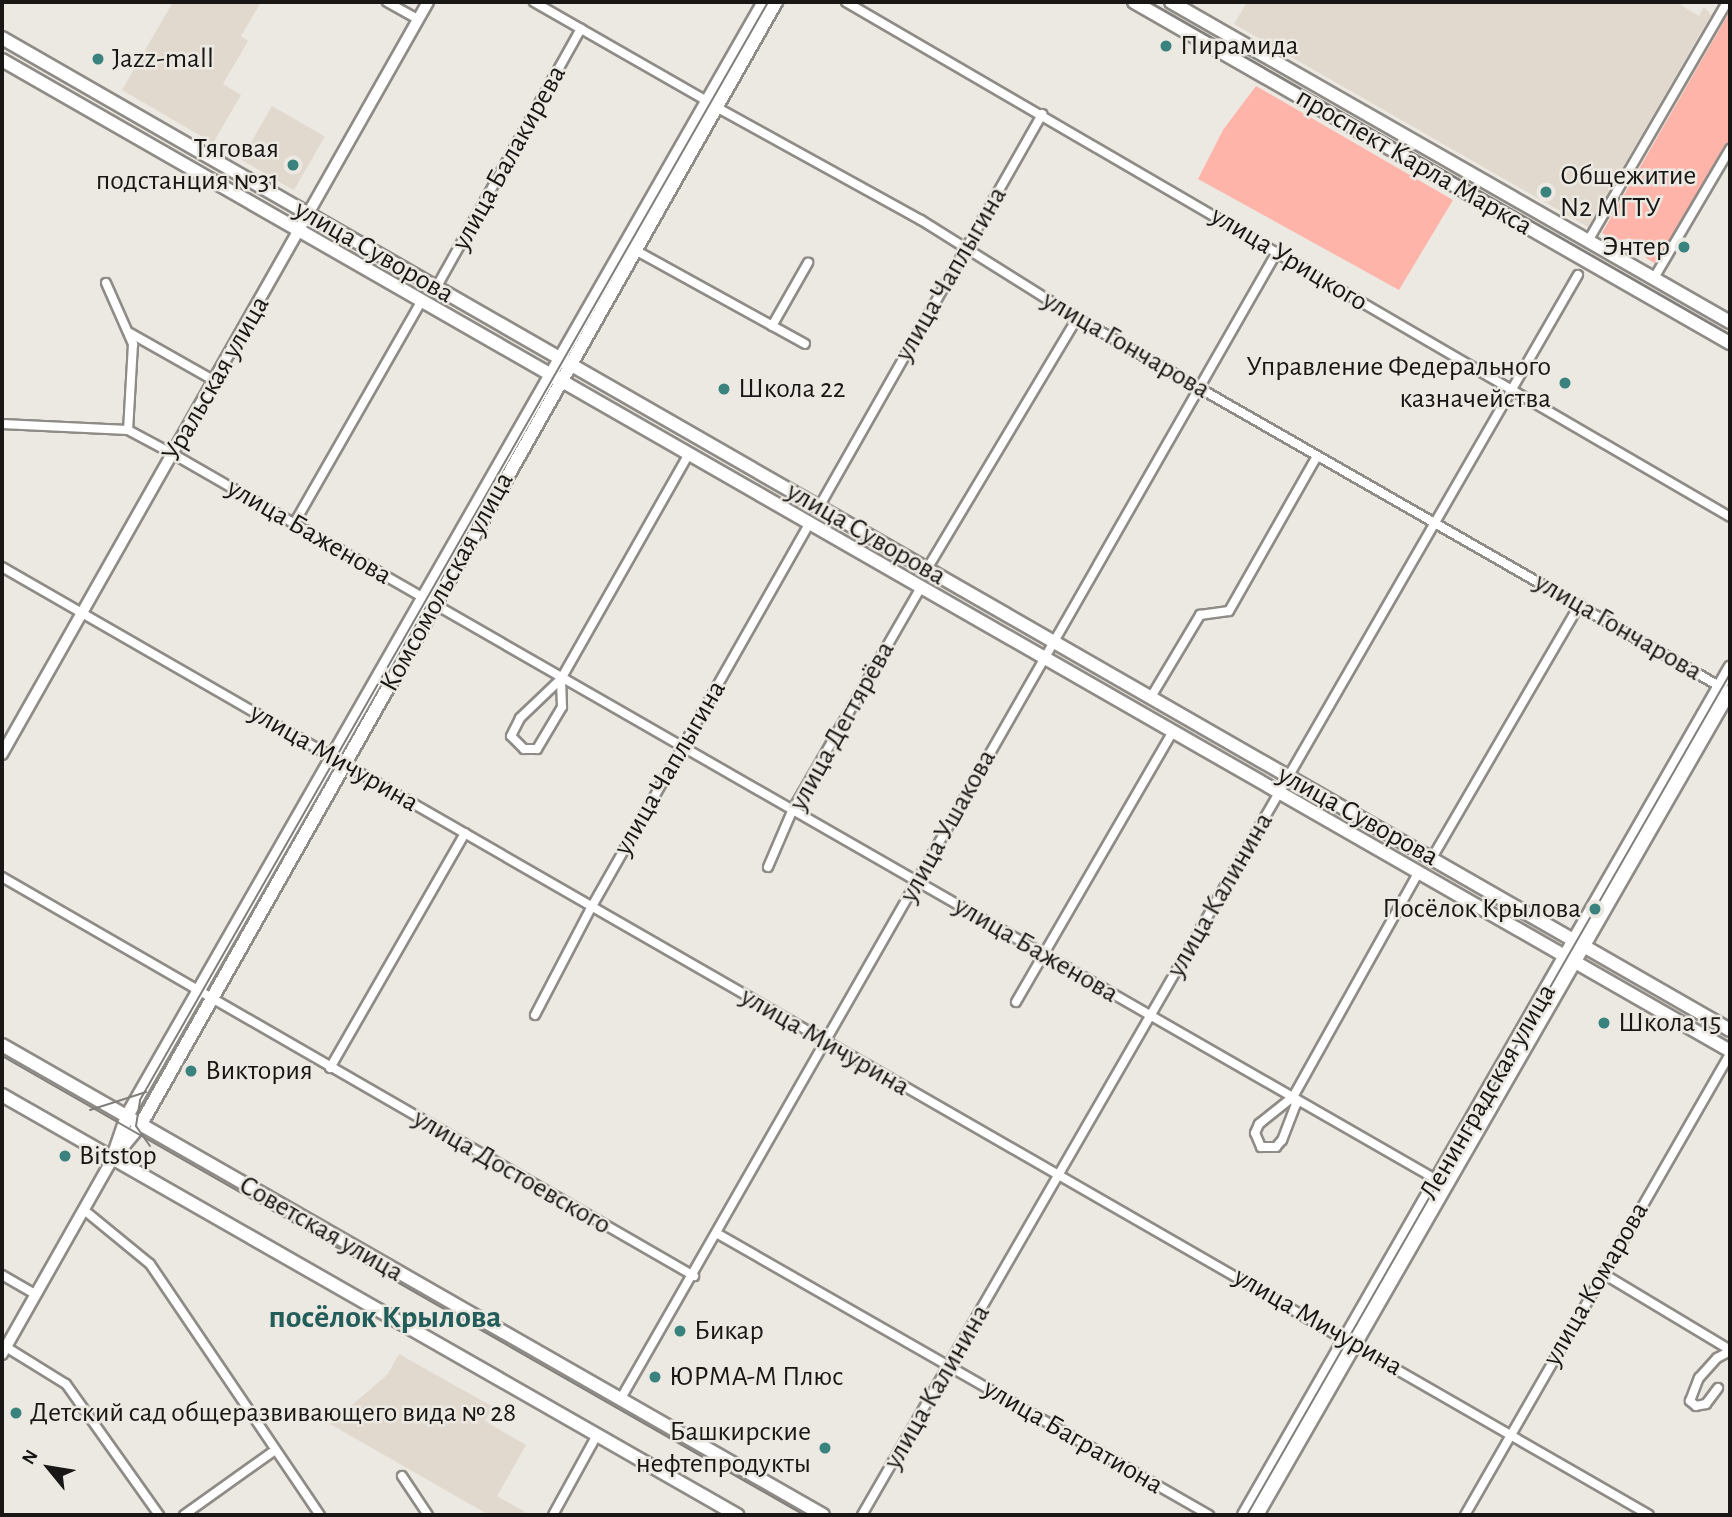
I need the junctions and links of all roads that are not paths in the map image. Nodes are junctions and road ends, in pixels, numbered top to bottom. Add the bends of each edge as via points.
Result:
1 (387, 2) edge
2 (428, 2) edge
3 (534, 2) edge
4 (764, 2) edge
5 (776, 2) edge
6 (846, 2) edge
7 (1134, 2) edge
8 (1171, 2) edge
9 (1727, 2) edge
10 (418, 19) junction
11 (581, 29) junction
12 (2, 38) edge
13 (2, 60) edge
14 (711, 104) junction
15 (1042, 114) junction
16 (1730, 149) edge
17 (309, 215) junction
18 (301, 231) junction
19 (1588, 241) junction
20 (965, 246) junction
21 (635, 250) junction
22 (1277, 252) junction
23 (1579, 257) junction
24 (808, 263) dead end
25 (1578, 275) dead end
26 (1654, 278) junction
27 (106, 283) dead end
28 (436, 288) junction
29 (421, 302) junction
30 (1077, 318) junction
31 (1730, 322) edge
32 (772, 326) junction
33 (130, 333) junction
34 (1730, 343) edge
35 (805, 344) dead end
36 (564, 361) junction
37 (555, 377) junction
38 (215, 381) junction
39 (1199, 387) junction
40 (1510, 389) junction
41 (2, 424) edge
42 (128, 430) junction
43 (173, 454) junction
44 (689, 454) junction
45 (1317, 456) junction
46 (819, 507) junction
47 (1730, 517) edge
48 (295, 522) junction
49 (1437, 522) junction
50 (810, 523) junction
51 (2, 567) edge
52 (927, 569) junction
53 (922, 587) junction
54 (428, 602) junction
55 (1580, 604) junction
56 (83, 612) junction
57 (1052, 641) junction
58 (1043, 657) junction
59 (1730, 668) edge
60 (561, 679) junction
61 (1725, 689) edge
62 (1151, 697) junction
63 (1173, 731) junction
64 (682, 745) junction
65 (2, 754) edge
66 (331, 758) junction
67 (343, 765) junction
68 (1289, 778) junction
69 (1280, 793) junction
70 (793, 809) junction
71 (465, 833) junction
72 (1432, 858) junction
73 (768, 867) dead end
74 (1419, 872) junction
75 (2, 877) edge
76 (916, 881) junction
77 (591, 908) junction
78 (1579, 943) junction
79 (1045, 955) junction
80 (1570, 959) junction
81 (198, 992) junction
82 (211, 1001) junction
83 (1016, 1002) dead end
84 (535, 1015) dead end
85 (1150, 1015) junction
86 (1730, 1030) edge
87 (826, 1043) junction
88 (2, 1045) edge
89 (1730, 1052) edge
90 (330, 1068) junction
91 (2, 1095) edge
92 (1293, 1097) junction
93 (127, 1116) junction
94 (141, 1124) junction
95 (113, 1158) junction
96 (1061, 1175) junction
97 (1437, 1180) junction
98 (83, 1210) junction
99 (718, 1234) junction
100 (1602, 1273) junction
101 (2, 1275) edge
102 (694, 1276) junction
103 (35, 1294) junction
104 (1351, 1340) junction
105 (4, 1350) edge
106 (1730, 1351) edge
107 (949, 1366) junction
108 (1718, 1388) dead end
109 (620, 1400) junction
110 (1511, 1434) junction
111 (597, 1435) junction
112 (275, 1450) junction
113 (402, 1476) dead end
114 (1639, 1513) edge
115 (159, 1515) edge
116 (184, 1515) edge
117 (320, 1515) edge
118 (428, 1515) edge
119 (553, 1515) edge
120 (737, 1515) edge
121 (822, 1515) edge
122 (862, 1515) edge
123 (1209, 1515) edge
124 (1244, 1515) edge
125 (1257, 1515) edge
126 (1465, 1515) edge
127 (1649, 1515) edge

1 - 10 street
2 - 10 street, Уральская улица
3 - 11 street, улица Гончарова
4 - 14 main road, Комсомольская улица
5 - 14 main road, Комсомольская улица
6 - 15 street, улица Урицкого
7 - 23 main road, проспект Карла Маркса
8 - 19 main road, проспект Карла Маркса
9 - 19 street
10 - 17 street, Уральская улица
11 - 14 street, улица Гончарова
11 - 28 street, улица Балакирева
12 - 17 main road, улица Суворова
13 - 18 main road, улица Суворова
14 - 20 street, улица Гончарова
14 - 21 main road, Комсомольская улица
14 - 36 main road, Комсомольская улица
15 - 20 street, улица Чаплыгина
15 - 22 street, улица Урицкого
16 - 26 street
17 - 18 street, Уральская улица
17 - 28 main road, улица Суворова
18 - 29 main road, улица Суворова
18 - 38 street, Уральская улица
19 - 23 main road
19 - 26 main road, проспект Карла Маркса
20 - 30 street, улица Гончарова
20 - 46 street, улица Чаплыгина
21 - 32 street
21 - 36 main road, Комсомольская улица
22 - 39 street, улица Ушакова
22 - 40 street, улица Урицкого
23 - 34 main road, проспект Карла Маркса
24 - 32 street
25 - 40 street, улица Калинина
26 - 31 main road, проспект Карла Маркса
27 - 33 street
28 - 36 main road, улица Суворова
29 - 37 main road, улица Суворова
29 - 48 street
30 - 39 street, улица Гончарова
30 - 52 street
32 - 35 street
33 - 38 street
33 - 42 street
36 - 37 main road, Комсомольская улица
36 - 46 main road, улица Суворова
37 - 44 main road, улица Суворова
37 - 54 main road, Комсомольская улица
38 - 43 street, Уральская улица
39 - 45 street, улица Гончарова
39 - 57 street, улица Ушакова
40 - 47 street, улица Урицкого
40 - 49 street, улица Калинина
41 - 42 street, улица Баженова
42 - 43 street, улица Баженова
43 - 48 street, улица Баженова
43 - 56 street, Уральская улица
44 - 50 main road, улица Суворова
44 - 60 street
45 - 49 street, улица Гончарова
45 - 62 street via 1229,611 1200,615
46 - 52 main road, улица Суворова
48 - 54 street, улица Баженова
49 - 55 street, улица Гончарова
49 - 68 street, улица Калинина
50 - 53 main road, улица Суворова
50 - 64 street, улица Чаплыгина
51 - 56 street, улица Мичурина
52 - 57 main road, улица Суворова
53 - 58 main road, улица Суворова
53 - 70 street, улица Дегтярёва
54 - 60 street, улица Баженова
54 - 66 main road, Комсомольская улица
54 - 67 main road, Комсомольская улица
55 - 61 street, улица Гончарова
55 - 72 street
56 - 65 street, Уральская улица
56 - 66 street, улица Мичурина
57 - 58 street, улица Ушакова
57 - 62 main road, улица Суворова
58 - 63 main road, улица Суворова
58 - 76 street, улица Ушакова
59 - 61 main road, Ленинградская улица
60 - 60 street via 520,718 511,736 524,749 537,749 562,707
60 - 64 street, улица Баженова
61 - 78 main road, Ленинградская улица
62 - 68 main road, улица Суворова
63 - 69 main road, улица Суворова
63 - 79 street
64 - 70 street, улица Баженова
64 - 77 street, улица Чаплыгина
66 - 67 street, улица Мичурина
66 - 81 main road, Комсомольская улица
67 - 71 street, улица Мичурина
67 - 82 main road, Комсомольская улица
68 - 69 street, улица Калинина
68 - 72 main road, улица Суворова
69 - 74 main road, улица Суворова
69 - 85 street, улица Калинина
70 - 73 street, улица Дегтярёва
70 - 76 street, улица Баженова
71 - 77 street, улица Мичурина
71 - 90 street
72 - 78 main road, улица Суворова
74 - 80 main road, улица Суворова
74 - 92 street
75 - 81 street, улица Достоевского
76 - 79 street, улица Баженова
76 - 87 street, улица Ушакова
77 - 84 street, улица Чаплыгина
77 - 87 street, улица Мичурина
78 - 80 main road, Ленинградская улица
78 - 86 main road, улица Суворова
79 - 83 street
79 - 85 street, улица Баженова
80 - 89 main road, улица Суворова
80 - 97 main road, Ленинградская улица
80 - 104 main road, Ленинградская улица
81 - 82 street, улица Достоевского
81 - 93 main road, Комсомольская улица
82 - 90 street, улица Достоевского
82 - 94 main road, Комсомольская улица
85 - 92 street, улица Баженова
85 - 96 street, улица Калинина
87 - 96 street, улица Мичурина
87 - 99 street, улица Ушакова
88 - 93 main road, Советская улица
89 - 100 street, улица Комарова
90 - 102 street, улица Достоевского
91 - 95 main road, Советская улица
92 - 92 street via 1296,1104 1282,1140 1276,1147 1261,1147 1255,1133 1259,1124
92 - 97 street, улица Баженова
93 - 94 main road, Советская улица
93 - 95 main road, Комсомольская улица
94 - 95 main road, Комсомольская улица
94 - 109 main road, Советская улица
95 - 98 street, Комсомольская улица
95 - 111 main road, Советская улица
96 - 104 street, улица Мичурина
96 - 107 street, улица Калинина
97 - 104 main road, Ленинградская улица
98 - 103 street, Комсомольская улица
98 - 112 street via 150,1264
99 - 102 street, улица Ушакова
99 - 107 street, улица Багратиона
100 - 106 street
100 - 110 street, улица Комарова
101 - 103 street
102 - 109 street, улица Ушакова
103 - 105 street, Комсомольская улица
104 - 110 street, улица Мичурина
104 - 124 main road, Ленинградская улица
104 - 125 main road, Ленинградская улица
105 - 115 street via 66,1384
106 - 108 street via 1699,1378 1690,1401 1696,1406 1706,1404
107 - 122 street, улица Калинина
107 - 123 street, улица Багратиона
109 - 121 main road, Советская улица
110 - 114 street, улица Мичурина
110 - 126 street, улица Комарова
111 - 119 street
111 - 120 main road, Советская улица
112 - 116 street
112 - 117 street
113 - 118 street
114 - 127 street, улица Мичурина

